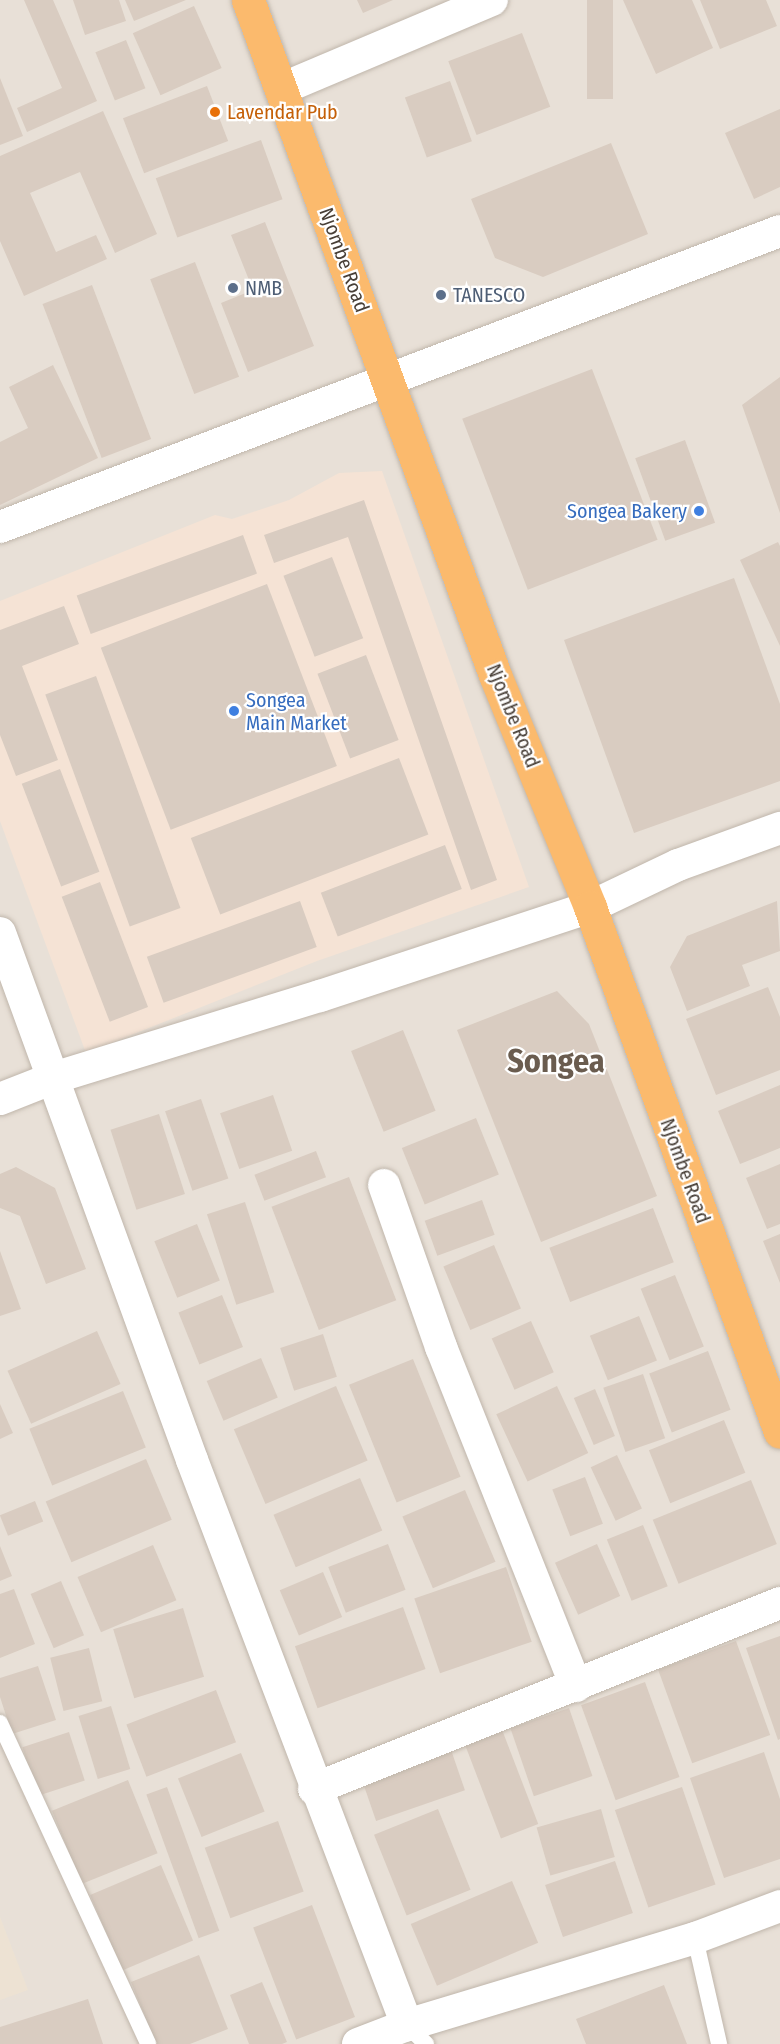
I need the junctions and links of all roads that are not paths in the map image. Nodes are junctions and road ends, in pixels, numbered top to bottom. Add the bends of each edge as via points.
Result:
1 (248, 0) edge
2 (492, 0) edge
3 (281, 89) junction
4 (780, 231) edge
5 (387, 378) junction
6 (0, 527) edge
7 (780, 828) edge
8 (590, 906) junction
9 (0, 933) edge
10 (53, 1078) junction
11 (0, 1099) edge
12 (384, 1185) dead end
13 (780, 1432) edge
14 (780, 1603) edge
15 (576, 1686) junction
16 (0, 1723) edge
17 (314, 1789) junction
18 (780, 1906) edge
19 (695, 1938) junction
20 (416, 2035) edge
21 (148, 2044) edge
22 (358, 2044) edge
23 (719, 2044) edge

1 - 3 highway, Njombe Road
2 - 3 street
3 - 5 highway, Njombe Road
4 - 5 street
5 - 6 street
5 - 8 highway, Njombe Road via 495,675
7 - 8 street via 678,865
8 - 10 street via 320,996
8 - 13 highway, Njombe Road
9 - 10 street
10 - 11 street
10 - 17 street
12 - 15 street via 441,1347
14 - 15 street
15 - 17 street
16 - 21 lane
17 - 20 street
18 - 19 street
19 - 20 street
19 - 23 lane
20 - 22 street

